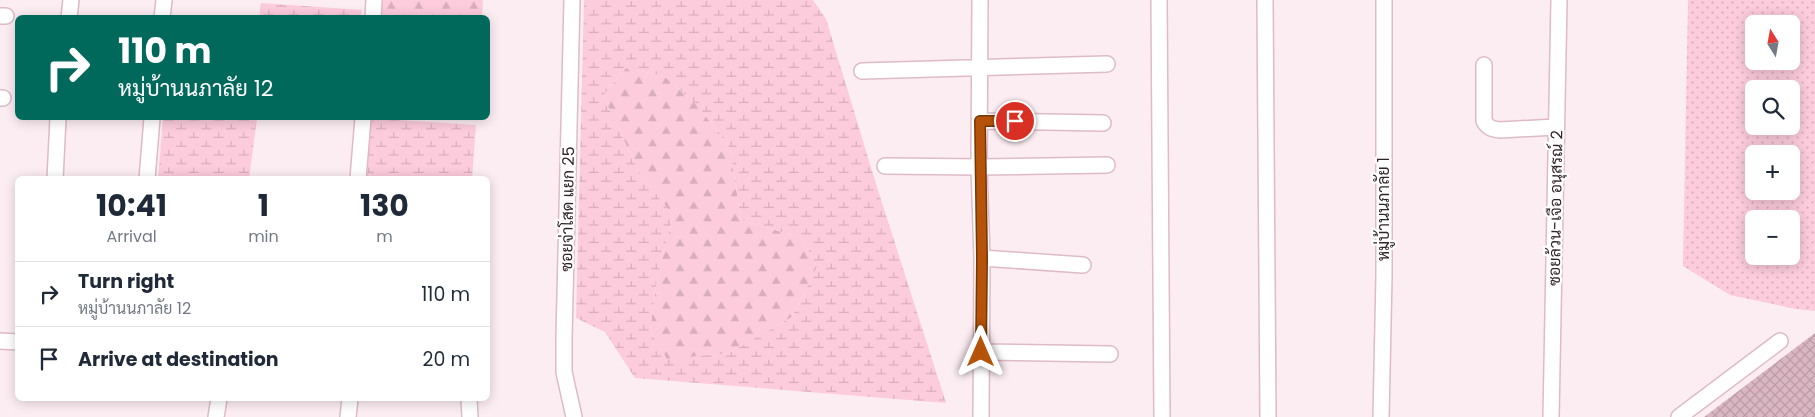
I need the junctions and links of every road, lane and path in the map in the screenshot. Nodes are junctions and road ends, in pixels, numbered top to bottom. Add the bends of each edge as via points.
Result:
1 (71, 0) edge
2 (164, 0) edge
3 (374, 0) edge
4 (572, 0) edge
5 (980, 0) edge
6 (1159, 0) edge
7 (1265, 0) edge
8 (1384, 0) edge
9 (1559, 0) edge
10 (69, 15) edge
11 (162, 15) edge
12 (372, 15) edge
13 (1107, 64) dead end
14 (1484, 64) dead end
15 (980, 68) junction
16 (862, 71) dead end
17 (58, 120) edge
18 (152, 120) edge
19 (363, 120) edge
20 (980, 121) junction
21 (1104, 123) dead end
22 (1556, 127) junction
23 (1107, 165) dead end
24 (885, 166) dead end
25 (979, 167) junction
26 (55, 176) edge
27 (147, 176) edge
28 (358, 176) edge
29 (982, 258) junction
30 (1083, 265) dead end
31 (0, 341) edge
32 (1780, 341) dead end
33 (15, 342) edge
34 (981, 352) junction
35 (1110, 354) dead end
36 (219, 401) edge
37 (350, 401) edge
38 (469, 401) edge
39 (216, 417) edge
40 (348, 417) edge
41 (470, 417) edge
42 (574, 417) edge
43 (981, 417) edge
44 (1162, 417) edge
45 (1268, 417) edge
46 (1381, 417) edge
47 (1551, 417) edge
48 (1679, 417) edge

1 - 10 street
2 - 11 street
3 - 12 street
4 - 42 street, ซอยจ่าโสด แยก 25 via 564,372
5 - 15 street
6 - 44 street
7 - 45 street
8 - 46 street, หมู่บ้านนภาลัย 1
9 - 22 street, ซอยล้วน-เจือ อนุสรณ์ 2
13 - 15 street
14 - 22 street via 1484,121 1487,126 1500,130
15 - 16 street
15 - 20 street
17 - 26 street
18 - 27 street
19 - 28 street
20 - 21 street
20 - 25 street
22 - 47 street, ซอยล้วน-เจือ อนุสรณ์ 2
23 - 25 street
24 - 25 street
25 - 29 street
29 - 30 street
29 - 34 street
31 - 33 street
32 - 48 street
34 - 35 street
34 - 43 street
36 - 39 street
37 - 40 street
38 - 41 street

